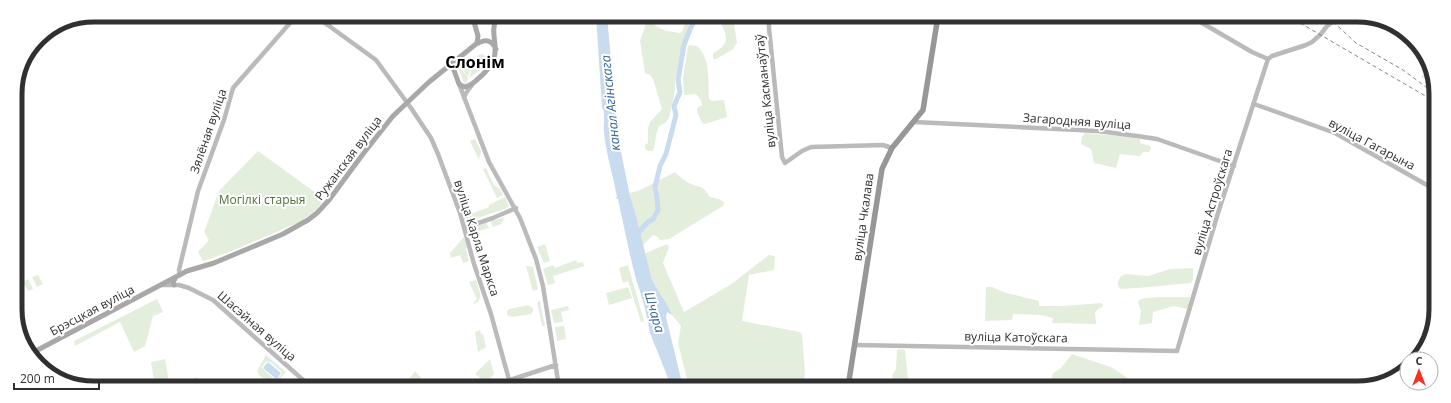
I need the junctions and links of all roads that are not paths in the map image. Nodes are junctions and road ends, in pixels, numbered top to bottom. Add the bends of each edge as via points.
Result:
1 (291, 22) edge
2 (324, 22) edge
3 (474, 22) edge
4 (494, 22) edge
5 (769, 22) edge
6 (937, 22) edge
7 (1200, 22) edge
8 (1332, 22) edge
9 (477, 43) junction
10 (496, 49) junction
11 (1268, 59) junction
12 (452, 65) junction
13 (459, 84) junction
14 (472, 85) junction
15 (464, 98) junction
16 (407, 102) junction
17 (1254, 104) junction
18 (914, 122) junction
19 (892, 148) junction
20 (1234, 166) junction
21 (1429, 186) edge
22 (516, 208) junction
23 (464, 228) junction
24 (178, 276) junction
25 (162, 285) junction
26 (174, 285) junction
27 (855, 345) junction
28 (36, 351) edge
29 (1177, 351) joint
30 (556, 365) junction
31 (510, 380) joint
32 (304, 381) edge
33 (558, 381) edge
34 (849, 381) edge

1 - 24 street, Зялёная вуліца via 233,88 198,191
2 - 16 street, вуліца Карла Маркса via 376,60
3 - 9 main road via 478,36
4 - 10 main road
5 - 19 street, вуліца Касманаўтаў via 784,163 811,147 883,145
6 - 18 highway, вуліца Чкалава via 924,106
7 - 11 street
8 - 11 street via 1312,42
9 - 10 main road via 489,41
9 - 12 main road, Ружанская вуліца
10 - 14 main road via 487,71
11 - 17 street, вуліца Астроўскага
12 - 13 main road
12 - 16 main road, Ружанская вуліца
13 - 14 main road via 464,87
13 - 15 street
14 - 15 street
15 - 22 street via 489,162
16 - 23 street, вуліца Карла Маркса via 427,131 438,154
16 - 24 main road, Ружанская вуліца via 318,213 283,234
17 - 20 street, вуліца Астроўскага
17 - 21 street, вуліца Гагарына via 1335,133
18 - 19 highway, вуліца Чкалава
18 - 20 street, Загародняя вуліца via 1098,131 1137,136 1157,139
19 - 27 highway, вуліца Чкалава via 880,174
20 - 29 street, вуліца Астроўскага
22 - 23 street
22 - 30 street via 539,269
23 - 31 street, вуліца Карла Маркса
24 - 25 main road, Ружанская вуліца
24 - 26 main road via 173,282
25 - 26 street, Шасэйная вуліца
25 - 28 main road, Брэсцкая вуліца
26 - 32 street, Шасэйная вуліца via 194,289 213,300
27 - 29 street, вуліца Катоўскага
27 - 34 highway, вуліца Чкалава
30 - 31 street
30 - 33 street

